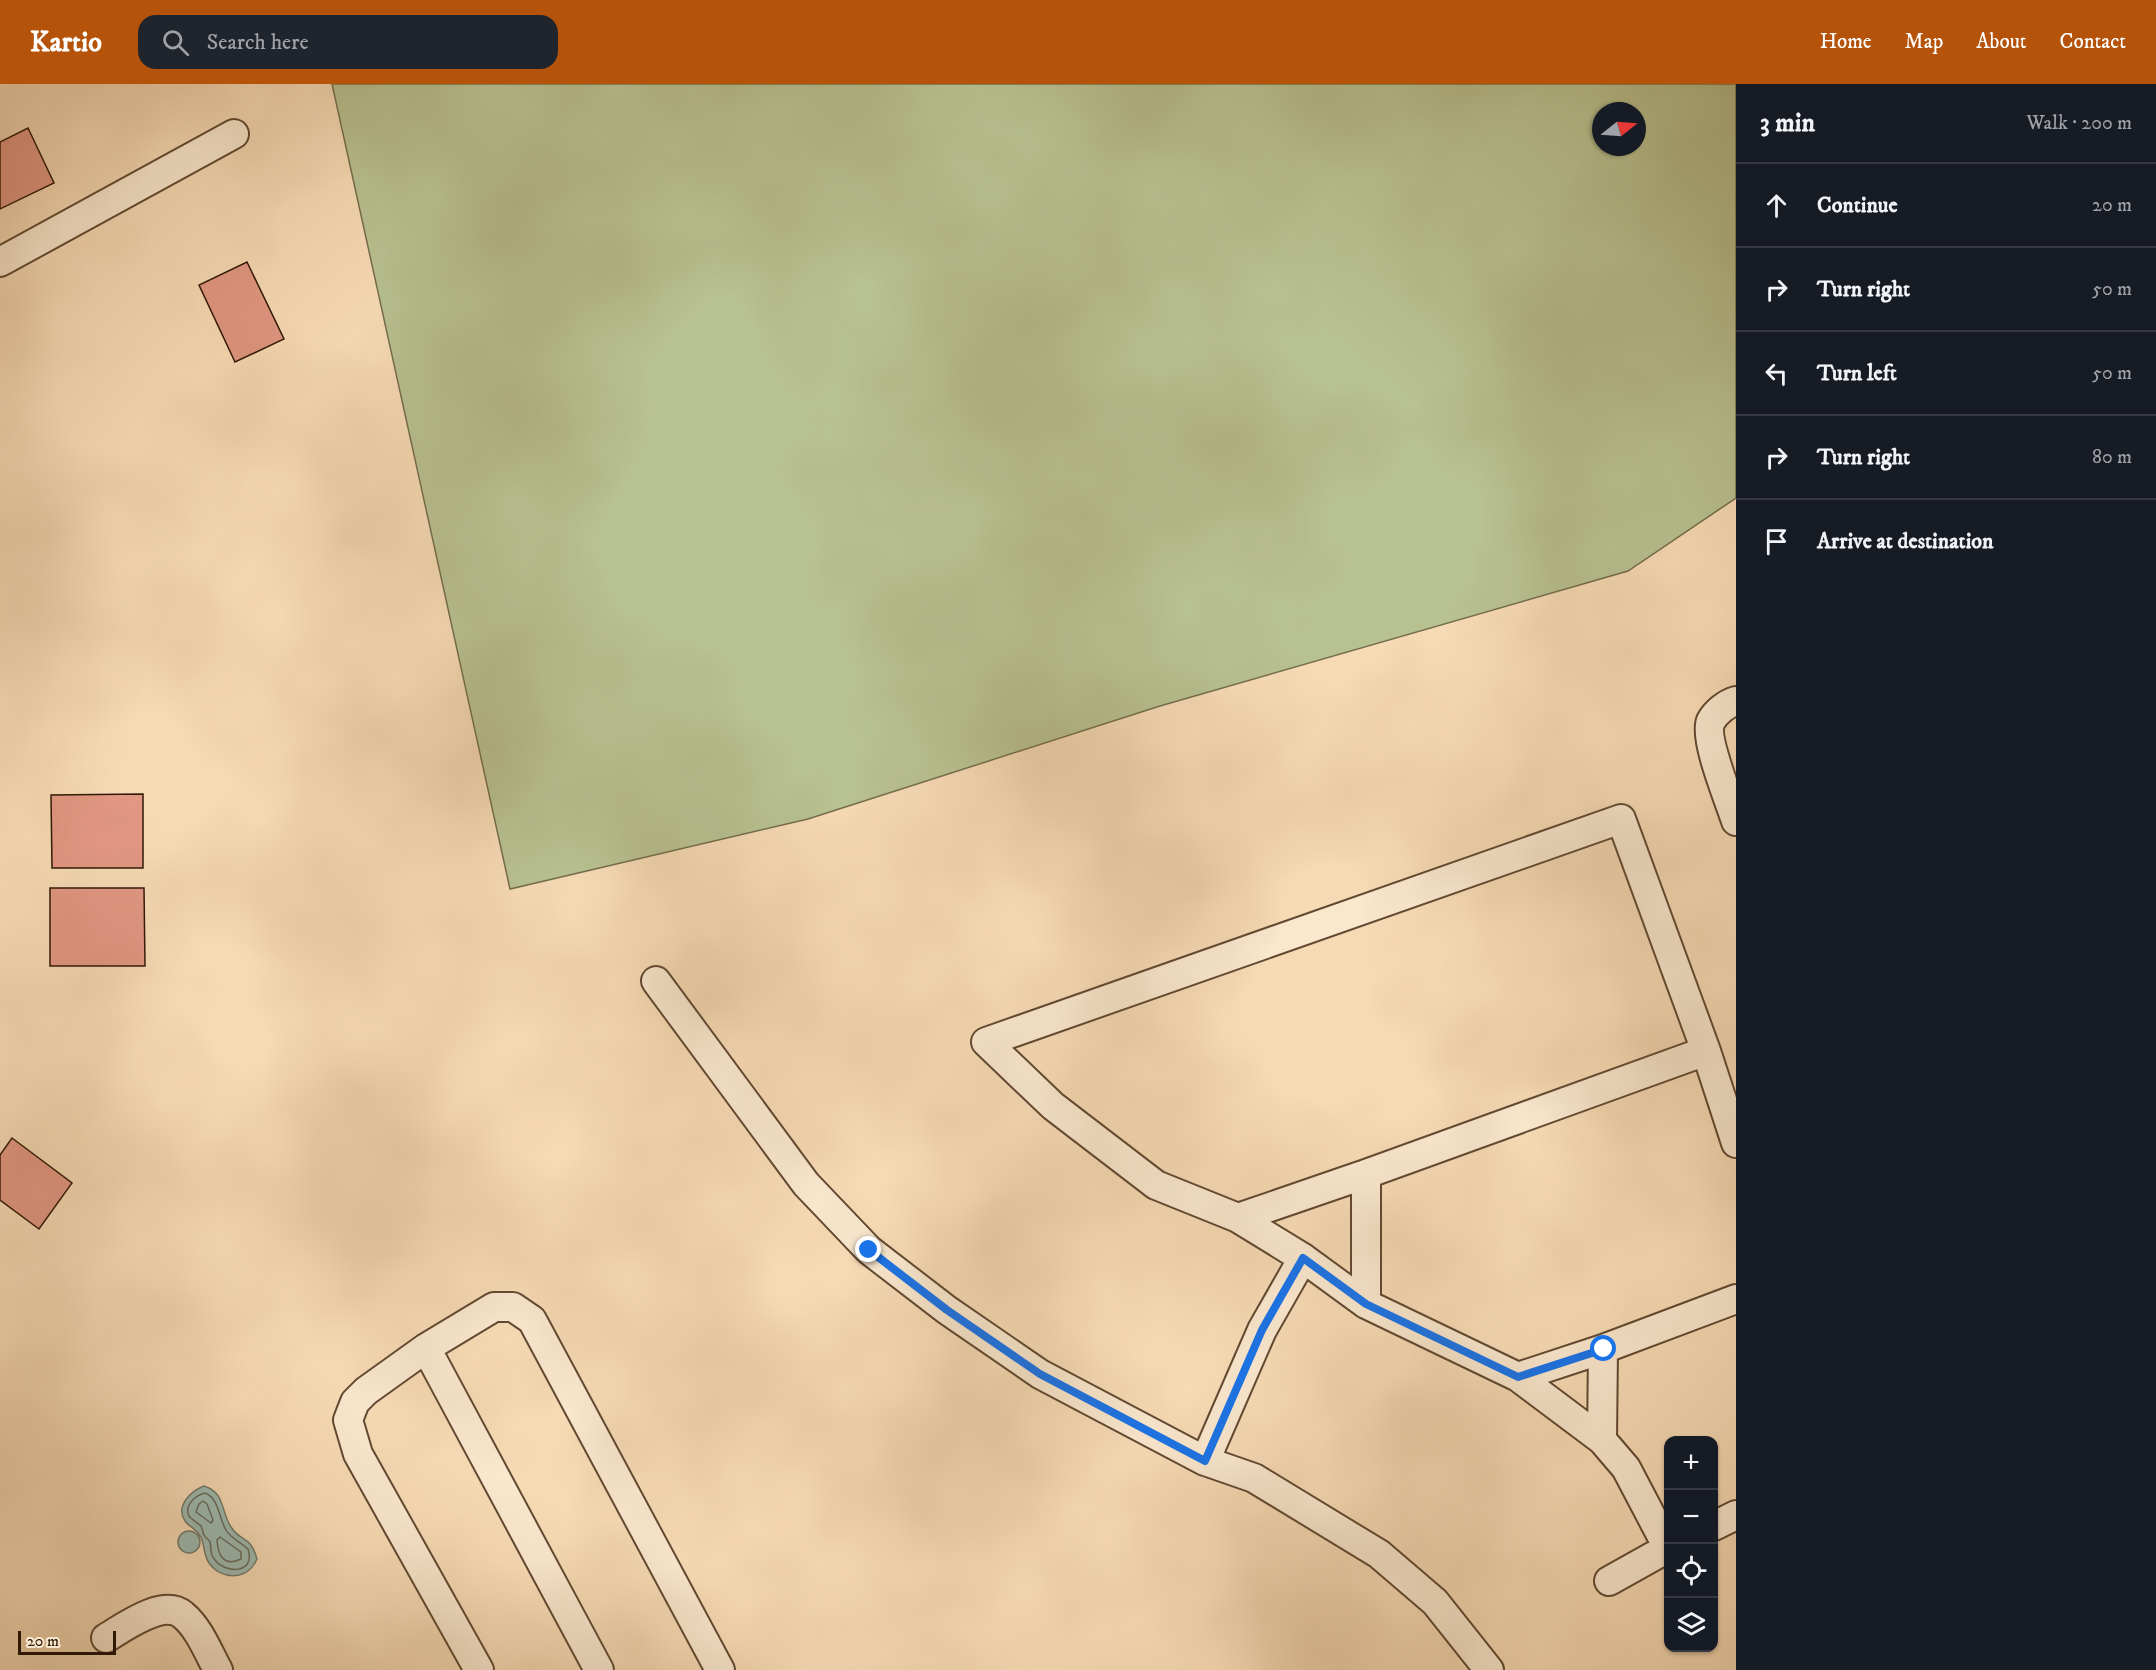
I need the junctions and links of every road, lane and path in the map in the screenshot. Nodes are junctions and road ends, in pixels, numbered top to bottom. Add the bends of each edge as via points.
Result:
1 (234, 134) dead end
2 (0, 262) edge
3 (1736, 701) edge
4 (1736, 821) edge
5 (656, 981) dead end
6 (1706, 1050) junction
7 (1736, 1143) edge
8 (1366, 1174) junction
9 (1239, 1218) junction
10 (1303, 1258) junction
11 (1736, 1299) edge
12 (1366, 1304) junction
13 (426, 1348) junction
14 (1604, 1349) junction
15 (1518, 1377) junction
16 (1602, 1440) junction
17 (1205, 1461) junction
18 (1736, 1515) edge
19 (1718, 1524) edge
20 (1666, 1544) edge
21 (1664, 1550) edge
22 (1609, 1581) dead end
23 (106, 1638) dead end
24 (218, 1670) edge
25 (479, 1670) edge
26 (598, 1670) edge
27 (720, 1670) edge
28 (1489, 1670) edge

1 - 2 street
3 - 4 street via 1710,723 1709,741
5 - 17 street via 806,1184 869,1250 1040,1374
6 - 7 street
6 - 8 street
6 - 9 street via 1621,819 986,1042 1053,1106 1156,1185
8 - 9 street
8 - 12 street
9 - 10 street
10 - 12 street
10 - 17 street via 1262,1330
11 - 14 street
12 - 15 street
13 - 25 street via 355,1401 348,1420 358,1454
13 - 26 street
13 - 27 street via 494,1307 513,1307 532,1320
14 - 15 street
14 - 16 street
15 - 16 street
16 - 20 street via 1626,1468
17 - 28 street via 1254,1479 1379,1554 1436,1602
18 - 19 street
21 - 22 street
23 - 24 street via 145,1615 162,1610 181,1613 195,1629

